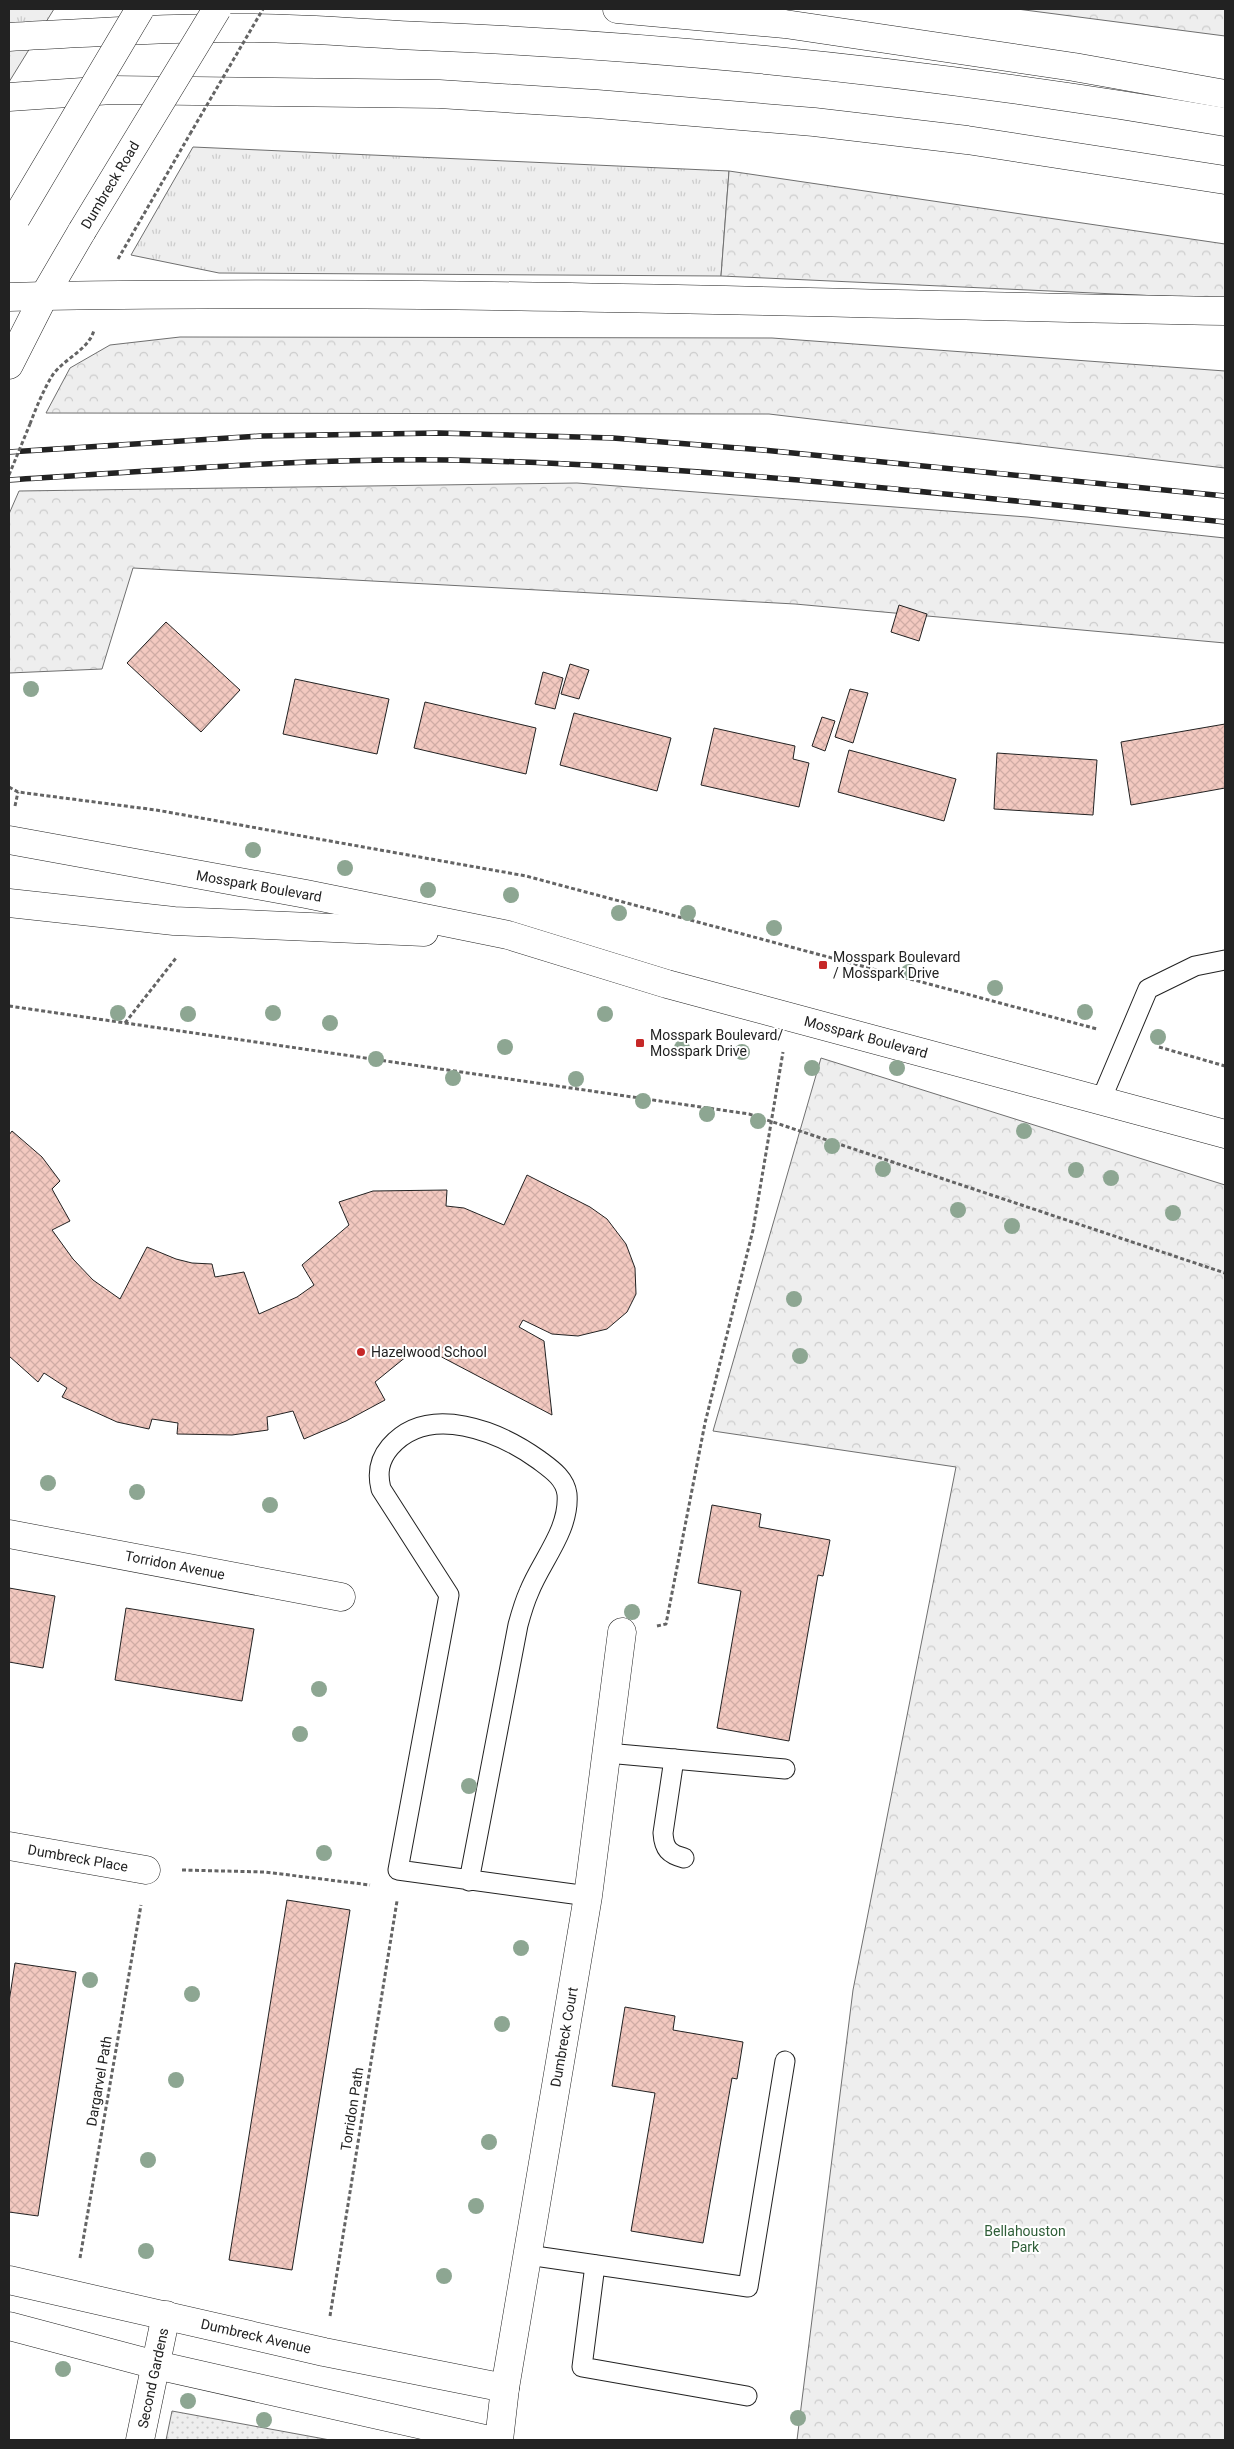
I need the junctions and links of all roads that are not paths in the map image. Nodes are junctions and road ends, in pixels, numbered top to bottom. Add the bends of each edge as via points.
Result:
1 (140, 9) edge
2 (217, 9) edge
3 (617, 9) edge
4 (9, 37) edge
5 (1225, 94) edge
6 (9, 98) edge
7 (1225, 122) edge
8 (1225, 180) edge
9 (12, 223) edge
10 (44, 296) junction
11 (9, 297) edge
12 (1225, 310) edge
13 (9, 365) edge
14 (9, 840) edge
15 (9, 903) edge
16 (508, 935) junction
17 (1225, 960) edge
18 (1100, 1100) junction
19 (1225, 1134) edge
20 (9, 1534) edge
21 (342, 1597) dead end
22 (622, 1632) road end
23 (606, 1753) junction
24 (674, 1760) junction
25 (785, 1769) dead end
26 (9, 1846) edge
27 (684, 1858) dead end
28 (146, 1870) road end
29 (469, 1881) junction
30 (588, 1896) junction
31 (785, 2061) dead end
32 (528, 2255) junction
33 (595, 2265) junction
34 (9, 2280) edge
35 (166, 2315) junction
36 (9, 2326) edge
37 (156, 2365) junction
38 (505, 2388) junction
39 (747, 2396) dead end
40 (387, 2429) edge
41 (140, 2440) edge
42 (489, 2440) edge
43 (499, 2440) edge

1 - 9 main road, bridge
2 - 10 main road, Dumbreck Road, bridge
3 - 5 main road via 785,24 1074,67
4 - 7 main road via 173,29 315,28 681,51 828,64 974,83
6 - 8 main road via 112,90 440,94 597,104 852,126 967,140
10 - 11 main road
10 - 12 main road via 434,295
10 - 13 main road, Dumbreck Road
14 - 16 main road, Mosspark Boulevard
15 - 16 main road, Mosspark Boulevard via 204,922
16 - 18 main road, Mosspark Boulevard via 666,984
17 - 18 lane via 1195,966 1148,989
18 - 19 main road, Mosspark Boulevard
20 - 21 main road, Torridon Avenue
22 - 23 main road, Dumbreck Court
23 - 24 lane
23 - 30 main road, Dumbreck Court
24 - 25 lane
24 - 27 lane via 662,1834 663,1846
26 - 28 main road, Dumbreck Place
29 - 29 lane via 398,1870 448,1595 381,1490 378,1473 384,1456 396,1441 414,1430 449,1424 488,1432 522,1448 558,1476 567,1493 564,1521 529,1592 518,1625
29 - 30 lane
30 - 32 main road, Dumbreck Court
31 - 33 lane via 748,2287
32 - 33 lane
32 - 38 main road, Dumbreck Court
33 - 39 lane via 582,2367
34 - 35 main road, Dumbreck Avenue
35 - 37 main road, Second Gardens
35 - 38 main road, Dumbreck Avenue via 324,2352
36 - 37 main road
37 - 40 main road
37 - 41 main road, Second Gardens
38 - 43 main road, Dumbreck Court
40 - 42 main road

